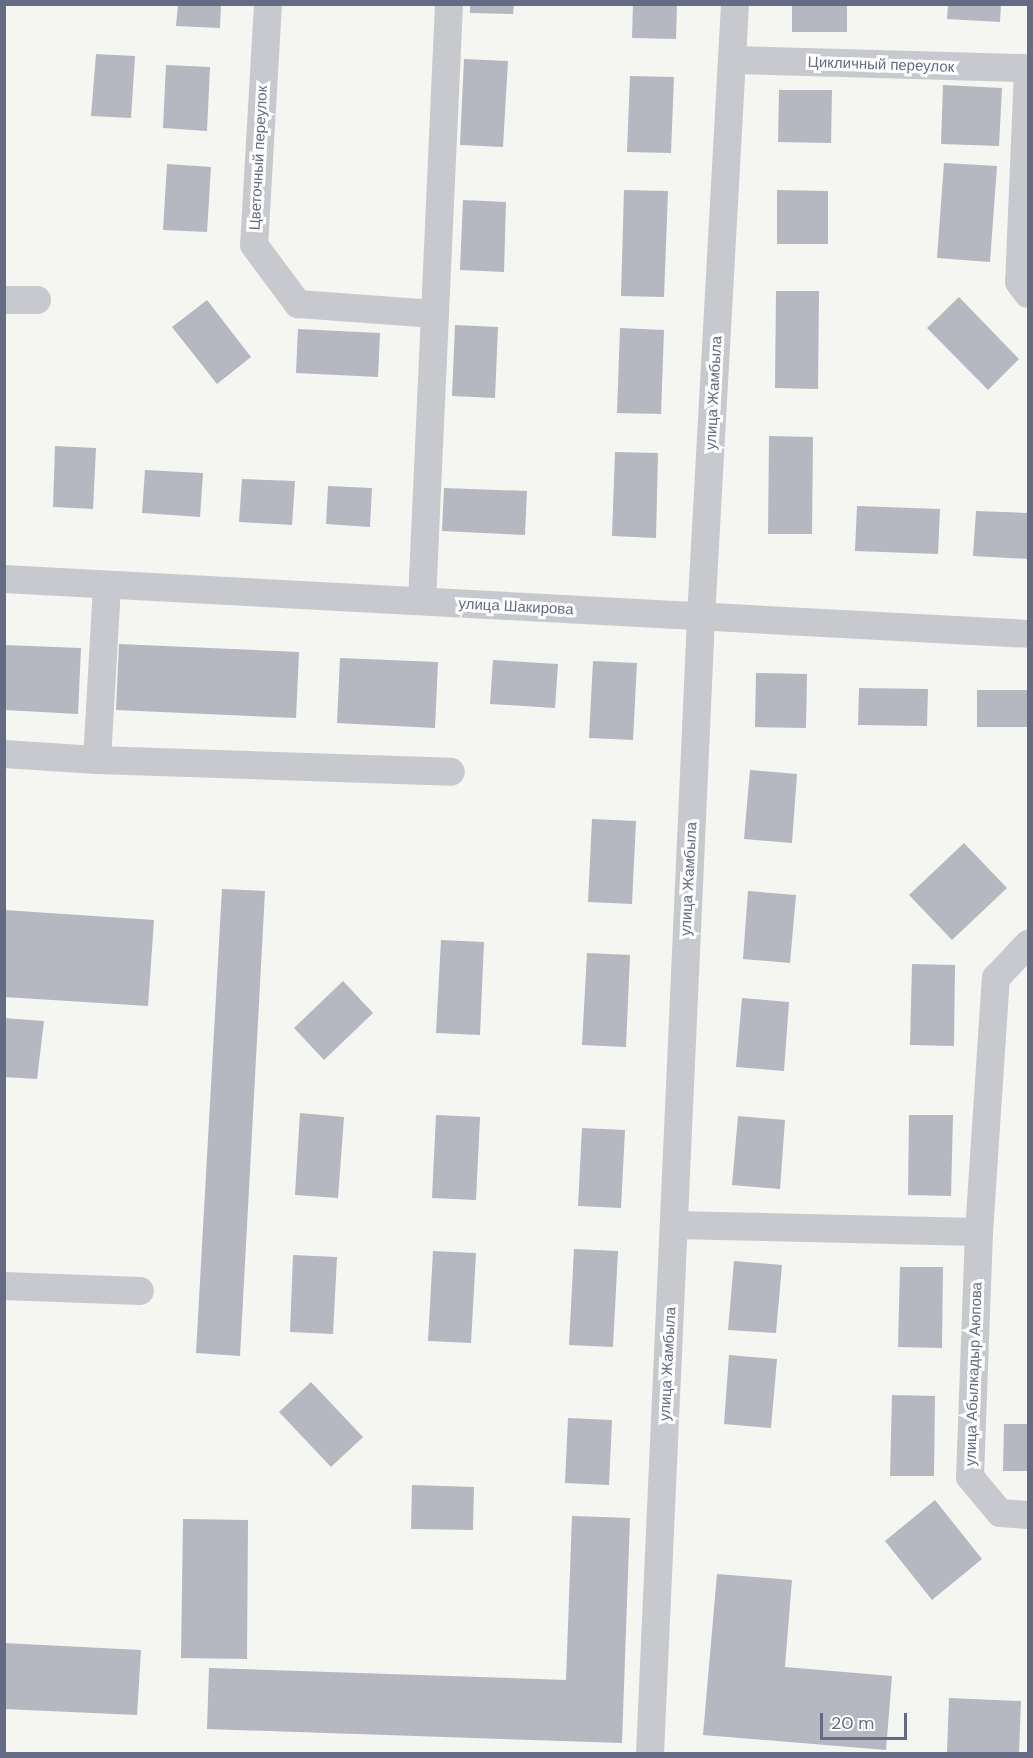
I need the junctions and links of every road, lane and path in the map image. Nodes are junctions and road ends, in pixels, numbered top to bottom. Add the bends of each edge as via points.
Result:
1 (267, 4) edge
2 (449, 4) edge
3 (735, 4) edge
4 (735, 60) junction
5 (1028, 69) edge
6 (1029, 294) edge
7 (4, 300) edge
8 (37, 300) dead end
9 (435, 314) junction
10 (4, 579) edge
11 (107, 585) junction
12 (422, 601) junction
13 (701, 618) junction
14 (1029, 634) edge
15 (4, 754) edge
16 (98, 760) junction
17 (452, 772) dead end
18 (1029, 944) edge
19 (674, 1225) junction
20 (979, 1232) junction
21 (4, 1286) edge
22 (140, 1291) dead end
23 (1029, 1515) edge
24 (650, 1754) edge

1 - 9 street, Цветочный переулок via 254,245 298,304
2 - 9 street
3 - 4 street, улица Жамбыла
4 - 5 street, Цикличный переулок
4 - 13 street, улица Жамбыла
5 - 6 street, Цикличный переулок via 1019,282
7 - 8 street
9 - 12 street
10 - 11 street, улица Шакирова
11 - 12 street, улица Шакирова
11 - 16 street
12 - 13 street, улица Шакирова
13 - 14 street, улица Шакирова
13 - 19 street, улица Жамбыла
15 - 16 street
16 - 17 street
18 - 20 street, улица Абылкадыр Аюпова via 996,978
19 - 20 street
19 - 24 street, улица Жамбыла
20 - 23 street, улица Абылкадыр Аюпова via 970,1477 1000,1513
21 - 22 street

